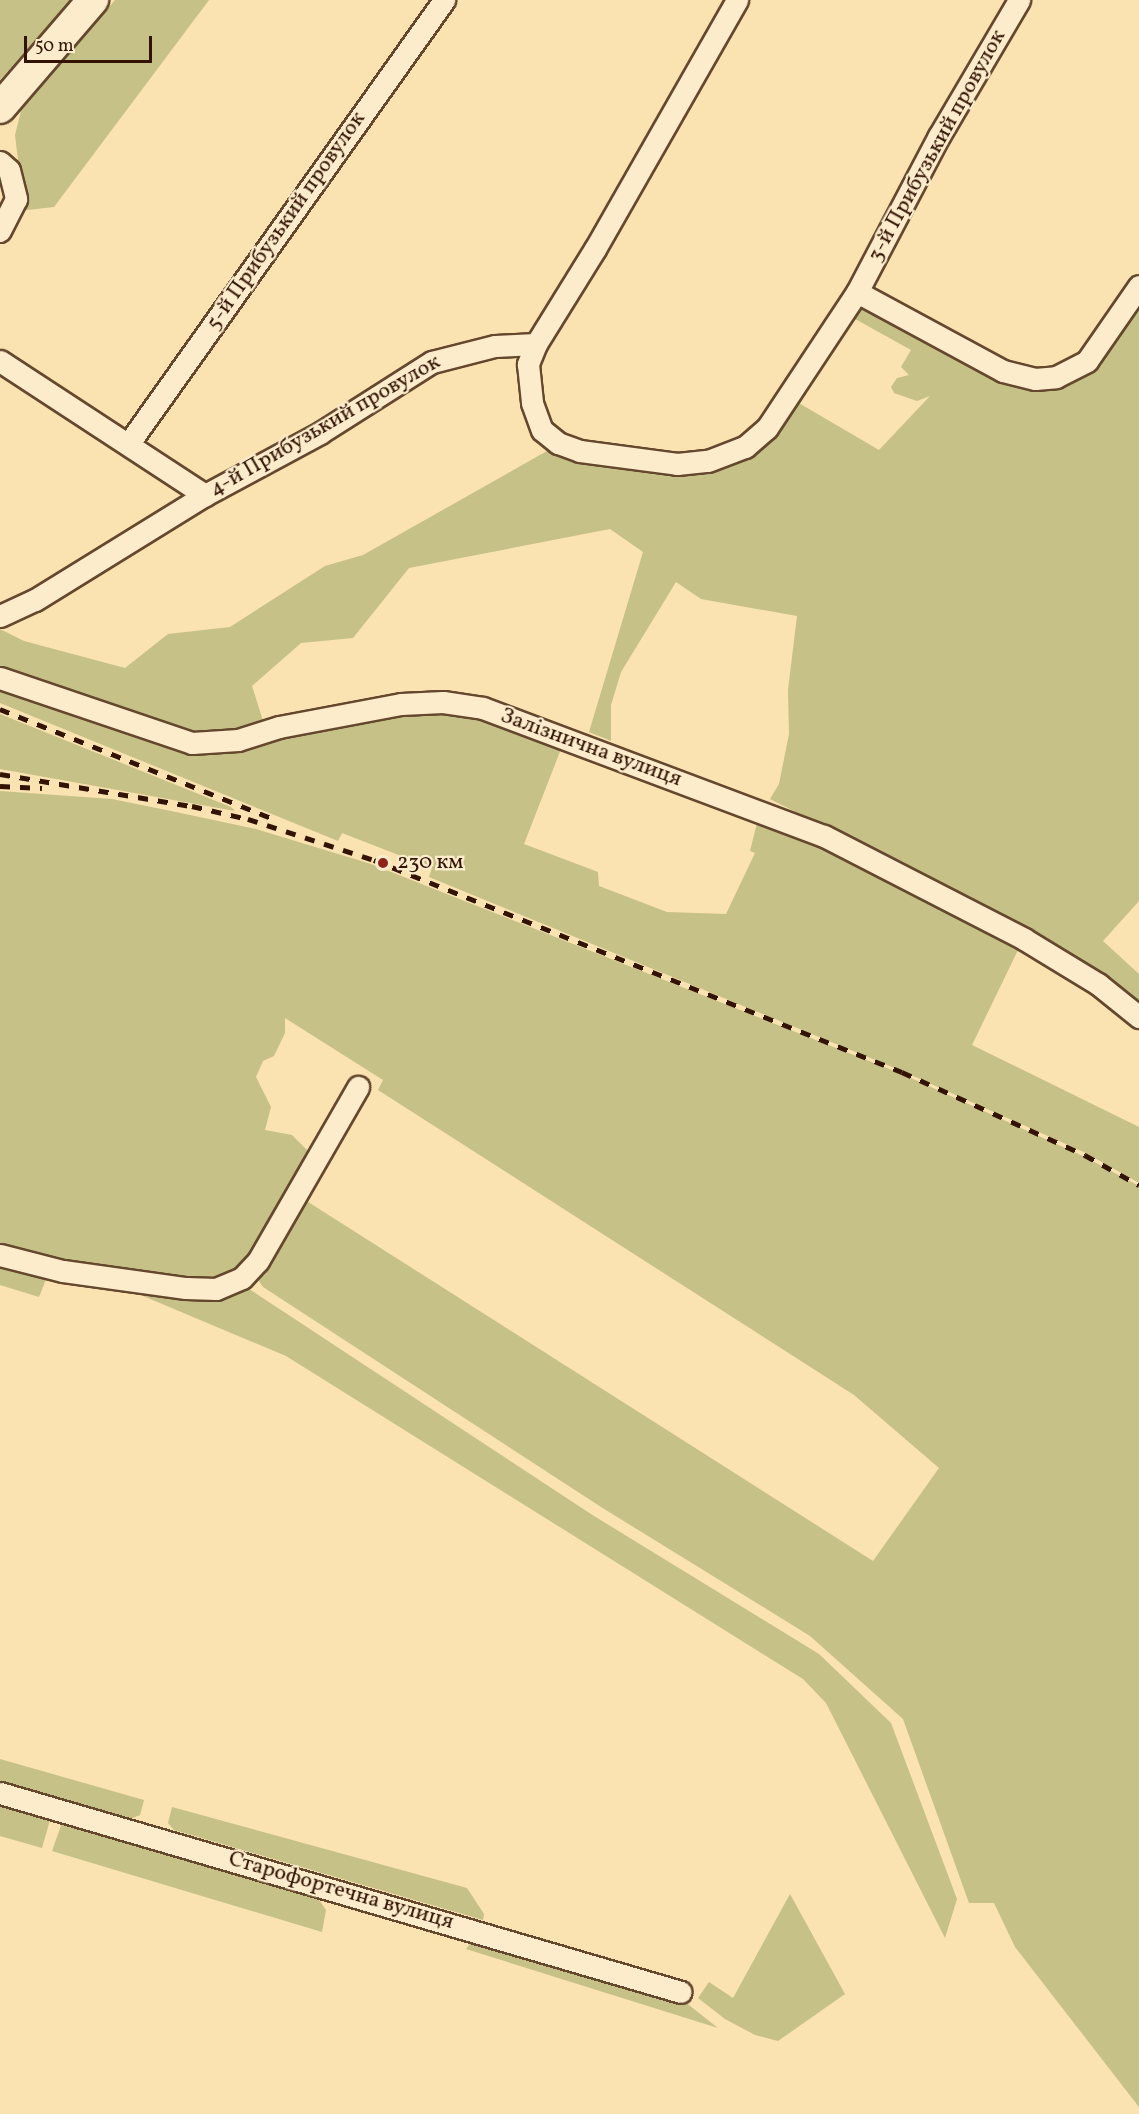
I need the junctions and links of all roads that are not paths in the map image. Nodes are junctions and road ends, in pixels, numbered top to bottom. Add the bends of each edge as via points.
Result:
1 (93, 0) edge
2 (444, 0) edge
3 (736, 0) edge
4 (1019, 0) edge
5 (0, 108) edge
6 (0, 162) edge
7 (0, 231) edge
8 (857, 292) junction
9 (1137, 294) edge
10 (536, 344) junction
11 (0, 362) edge
12 (129, 443) junction
13 (205, 495) junction
14 (0, 615) edge
15 (0, 678) edge
16 (1139, 1017) edge
17 (358, 1087) dead end
18 (0, 1255) edge
19 (0, 1793) edge
20 (681, 1992) dead end

1 - 5 main road
2 - 12 street, 5-й Прибузький провулок
3 - 10 street via 589,259
4 - 8 street, 3-й Прибузький провулок via 939,136
6 - 7 street via 9,170 16,199
8 - 9 street via 1003,371 1035,379 1061,375 1086,361
8 - 10 street, 3-й Прибузький провулок via 767,428 745,447 708,461 676,464 580,451 549,437 542,430 532,403 528,364
10 - 13 street, 4-й Прибузький провулок via 495,346 432,362 320,433
11 - 12 street
12 - 13 street
13 - 14 street, 4-й Прибузький провулок via 35,600
15 - 16 street, Залізнична вулиця via 192,743 238,740 279,727 401,704 443,702 483,708 824,836 1024,939 1098,984
17 - 18 street via 258,1262 242,1278 216,1289 186,1288 63,1271
19 - 20 street, Старофортечна вулиця

